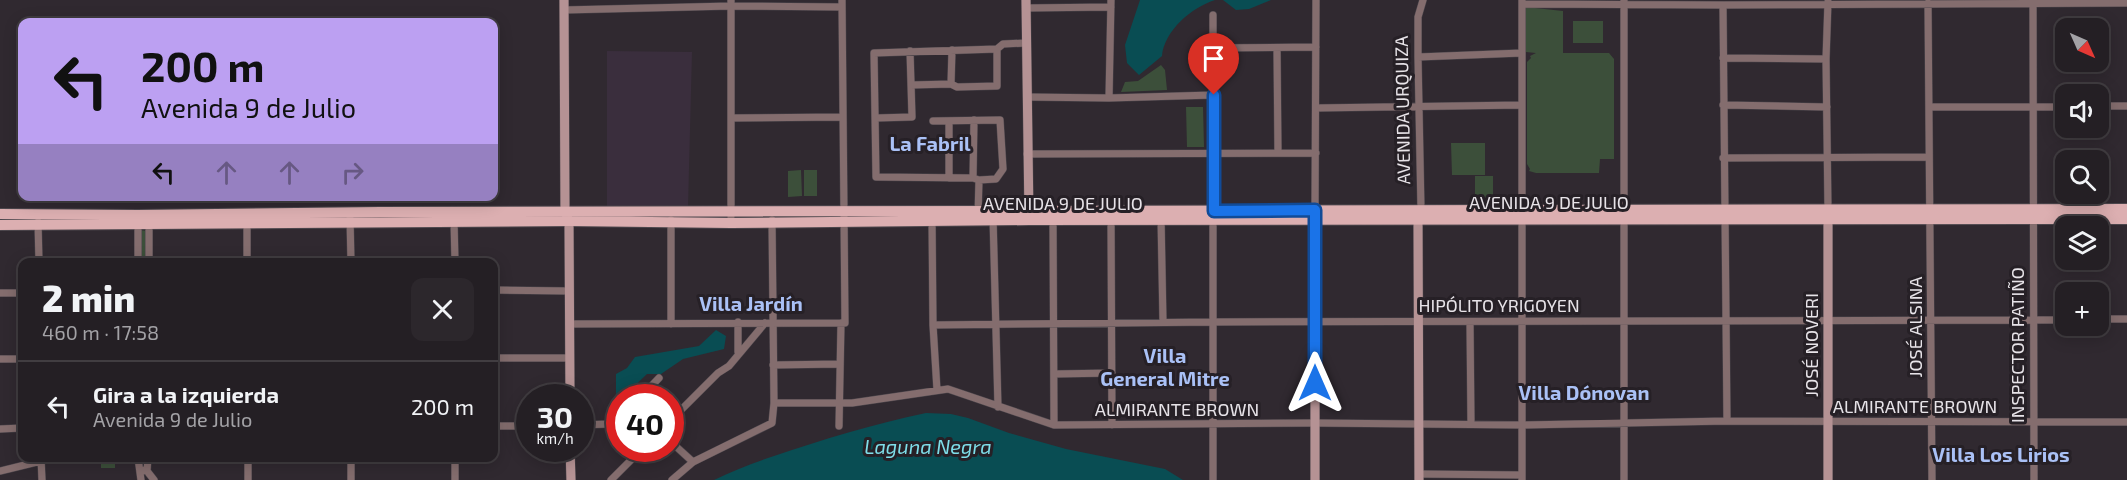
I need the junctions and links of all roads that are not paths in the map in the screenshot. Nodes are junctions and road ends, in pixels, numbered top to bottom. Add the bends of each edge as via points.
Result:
1 (1316, 0) edge
2 (1423, 0) edge
3 (1522, 2) edge
4 (1572, 2) edge
5 (1624, 2) edge
6 (1702, 2) edge
7 (1828, 2) edge
8 (1928, 2) edge
9 (2032, 2) edge
10 (665, 3) edge
11 (731, 3) edge
12 (2127, 3) edge
13 (842, 4) edge
14 (1026, 4) edge
15 (1111, 4) edge
16 (564, 5) edge
17 (1723, 5) junction
18 (1213, 15) dead end
19 (1026, 43) junction
20 (1316, 47) junction
21 (1214, 48) junction
22 (1277, 48) junction
23 (997, 49) junction
24 (952, 50) junction
25 (910, 51) junction
26 (1522, 53) junction
27 (1418, 57) junction
28 (1723, 58) junction
29 (1827, 59) junction
30 (951, 84) junction
31 (911, 85) junction
32 (1214, 95) junction
33 (1027, 97) junction
34 (1109, 98) junction
35 (1522, 105) junction
36 (1723, 105) junction
37 (1419, 106) junction
38 (1827, 106) junction
39 (2055, 106) edge
40 (2109, 106) edge
41 (2127, 106) edge
42 (1929, 107) junction
43 (2032, 107) junction
44 (1316, 108) junction
45 (843, 117) junction
46 (731, 118) junction
47 (876, 118) junction
48 (974, 120) junction
49 (933, 121) dead end
50 (949, 121) junction
51 (1213, 153) junction
52 (1278, 153) junction
53 (1316, 153) junction
54 (1027, 154) junction
55 (1929, 157) junction
56 (1723, 158) junction
57 (1828, 158) junction
58 (949, 178) junction
59 (976, 179) junction
60 (2127, 209) edge
61 (731, 212) junction
62 (2033, 213) junction
63 (0, 214) edge
64 (1420, 214) junction
65 (1624, 214) junction
66 (1725, 214) junction
67 (1828, 214) junction
68 (1931, 214) junction
69 (1029, 215) junction
70 (1053, 215) junction
71 (1161, 215) junction
72 (1315, 215) junction
73 (1521, 215) junction
74 (567, 216) junction
75 (978, 216) junction
76 (993, 216) junction
77 (1111, 216) junction
78 (1213, 216) junction
79 (671, 217) junction
80 (772, 217) junction
81 (843, 217) junction
82 (932, 217) junction
83 (350, 218) junction
84 (454, 218) junction
85 (38, 219) junction
86 (247, 219) junction
87 (2127, 219) edge
88 (143, 220) junction
89 (731, 223) junction
90 (0, 225) edge
91 (39, 258) edge
92 (138, 258) edge
93 (148, 258) edge
94 (247, 258) edge
95 (351, 258) edge
96 (454, 258) edge
97 (498, 290) edge
98 (569, 291) junction
99 (0, 293) edge
100 (18, 293) edge
101 (2109, 319) edge
102 (2127, 319) edge
103 (1624, 320) junction
104 (1829, 320) junction
105 (2055, 320) edge
106 (1419, 321) junction
107 (1522, 321) junction
108 (1725, 321) junction
109 (1931, 321) junction
110 (2032, 321) junction
111 (738, 322) junction
112 (1163, 322) junction
113 (1214, 322) junction
114 (1315, 322) junction
115 (1470, 322) junction
116 (765, 323) junction
117 (773, 323) junction
118 (843, 323) junction
119 (996, 323) junction
120 (1054, 323) junction
121 (1111, 323) junction
122 (569, 324) junction
123 (672, 324) junction
124 (933, 325) junction
125 (738, 353) junction
126 (498, 358) edge
127 (570, 358) junction
128 (0, 359) edge
129 (18, 359) edge
130 (840, 364) junction
131 (773, 365) junction
132 (1112, 373) junction
133 (1054, 374) junction
134 (659, 378) dead end
135 (570, 384) edge
136 (653, 384) edge
137 (937, 390) junction
138 (774, 403) junction
139 (839, 403) junction
140 (684, 407) edge
141 (998, 407) junction
142 (1625, 422) junction
143 (1727, 422) junction
144 (1829, 422) junction
145 (2033, 422) junction
146 (2127, 422) edge
147 (1316, 423) junction
148 (1931, 423) junction
149 (1419, 424) junction
150 (1470, 424) junction
151 (1054, 425) junction
152 (1112, 425) junction
153 (1214, 425) junction
154 (1523, 425) junction
155 (498, 426) edge
156 (516, 426) edge
157 (839, 426) dead end
158 (18, 428) edge
159 (0, 429) edge
160 (684, 454) edge
161 (31, 462) edge
162 (41, 462) edge
163 (140, 462) edge
164 (147, 462) edge
165 (248, 462) edge
166 (351, 462) edge
167 (455, 462) edge
168 (570, 462) edge
169 (629, 462) edge
170 (693, 462) junction
171 (144, 470) junction
172 (0, 471) edge
173 (1419, 477) edge
174 (1522, 478) edge
175 (42, 480) edge
176 (141, 480) edge
177 (154, 480) edge
178 (248, 480) edge
179 (351, 480) edge
180 (455, 480) edge
181 (571, 480) edge
182 (611, 480) edge
183 (672, 480) edge
184 (1213, 480) edge
185 (1315, 480) edge
186 (1624, 480) edge
187 (1828, 480) edge
188 (1932, 480) edge
189 (2034, 480) edge

1 - 20 street
2 - 27 street, AVENIDA URQUIZA via 1418,17
3 - 4 street
3 - 26 street
4 - 5 street
5 - 6 street
5 - 65 street
6 - 17 street
7 - 8 street
7 - 17 street
7 - 29 street
8 - 9 street
8 - 42 street, JOSÉ ALSINA
9 - 12 street
9 - 43 street, INSPECTOR PATIÑO
10 - 11 street
10 - 16 street
11 - 13 street
11 - 46 street
13 - 45 street
14 - 15 street
14 - 19 street
15 - 34 street
16 - 74 street
17 - 28 street
18 - 21 street
19 - 23 street via 1002,44
19 - 33 street
20 - 22 street
20 - 44 street
21 - 22 street
21 - 32 street
22 - 52 street
23 - 24 street
23 - 30 street via 997,87
24 - 25 street
24 - 30 street
25 - 31 street
25 - 47 street via 874,53
26 - 27 street
26 - 35 street
27 - 37 street, AVENIDA URQUIZA
28 - 29 street
28 - 36 street
29 - 38 street
30 - 31 street
31 - 47 street via 912,117
32 - 34 street
32 - 51 street
33 - 34 street
33 - 54 street
35 - 37 street
35 - 73 street
36 - 38 street
36 - 56 street
37 - 44 street
37 - 64 street, AVENIDA URQUIZA
38 - 57 street
39 - 43 street
40 - 41 street
42 - 43 street
42 - 55 street, JOSÉ ALSINA
43 - 62 street, INSPECTOR PATIÑO
44 - 53 street
45 - 46 street
45 - 81 street
46 - 61 street
47 - 58 street via 876,177
48 - 50 street
48 - 59 street
48 - 59 street via 1000,120 1003,169 996,179
49 - 50 street
50 - 58 street
51 - 52 street
51 - 54 street
51 - 78 street
52 - 53 street
53 - 72 street
54 - 69 street
55 - 57 street
55 - 68 street, JOSÉ ALSINA
56 - 57 street
56 - 66 street
57 - 67 street
58 - 59 street
59 - 75 street
60 - 62 main road, AVENIDA 9 DE JULIO
61 - 79 main road, AVENIDA 9 DE JULIO
61 - 80 main road, AVENIDA 9 DE JULIO
61 - 89 street
62 - 68 main road, AVENIDA 9 DE JULIO
62 - 87 main road, AVENIDA 9 DE JULIO
62 - 110 street, INSPECTOR PATIÑO
63 - 85 main road, AVENIDA 9 DE JULIO
64 - 72 main road, AVENIDA 9 DE JULIO
64 - 73 main road, AVENIDA 9 DE JULIO
64 - 106 street
65 - 66 main road, AVENIDA 9 DE JULIO
65 - 73 main road, AVENIDA 9 DE JULIO
65 - 103 street
66 - 67 main road, AVENIDA 9 DE JULIO
66 - 108 street
67 - 68 main road, AVENIDA 9 DE JULIO
67 - 104 street, JOSÉ NOVERI
68 - 109 street, JOSÉ ALSINA
69 - 70 main road, AVENIDA 9 DE JULIO
69 - 76 main road, AVENIDA 9 DE JULIO
70 - 77 main road, AVENIDA 9 DE JULIO
70 - 120 street
71 - 77 main road, AVENIDA 9 DE JULIO
71 - 78 main road, AVENIDA 9 DE JULIO
71 - 112 street
72 - 78 main road, AVENIDA 9 DE JULIO
72 - 114 street
73 - 107 street
74 - 79 main road, AVENIDA 9 DE JULIO
74 - 84 main road, AVENIDA 9 DE JULIO
74 - 98 street
75 - 76 main road, AVENIDA 9 DE JULIO
75 - 82 main road, AVENIDA 9 DE JULIO
76 - 119 street
77 - 121 street
78 - 113 street
79 - 89 main road, AVENIDA 9 DE JULIO
79 - 123 street
80 - 81 main road, AVENIDA 9 DE JULIO
80 - 89 main road, AVENIDA 9 DE JULIO
80 - 117 street
81 - 82 main road, AVENIDA 9 DE JULIO
81 - 118 street
82 - 124 street
83 - 84 main road, AVENIDA 9 DE JULIO
83 - 86 main road, AVENIDA 9 DE JULIO
83 - 95 street
84 - 96 street
85 - 88 main road, AVENIDA 9 DE JULIO
85 - 90 main road, AVENIDA 9 DE JULIO
85 - 91 street
86 - 88 main road, AVENIDA 9 DE JULIO
86 - 94 street
88 - 92 street
88 - 93 street
97 - 98 street
98 - 122 street
99 - 100 street
101 - 102 street
103 - 107 street, HIPÓLITO YRIGOYEN
103 - 108 street, HIPÓLITO YRIGOYEN
103 - 142 street
104 - 108 street, HIPÓLITO YRIGOYEN
104 - 109 street, HIPÓLITO YRIGOYEN
104 - 144 street, JOSÉ NOVERI
105 - 110 street, HIPÓLITO YRIGOYEN
106 - 114 street, HIPÓLITO YRIGOYEN
106 - 115 street, HIPÓLITO YRIGOYEN
106 - 149 street
107 - 115 street, HIPÓLITO YRIGOYEN
107 - 154 street
108 - 143 street
109 - 110 street, HIPÓLITO YRIGOYEN
109 - 148 street, JOSÉ ALSINA
110 - 145 street, INSPECTOR PATIÑO
111 - 116 street
111 - 123 street
111 - 125 street
112 - 113 street, HIPÓLITO YRIGOYEN
112 - 121 street, HIPÓLITO YRIGOYEN
113 - 114 street, HIPÓLITO YRIGOYEN
113 - 153 street
114 - 147 street
115 - 150 street
116 - 117 street
116 - 125 street
117 - 118 street
117 - 131 street
118 - 130 street
119 - 120 street, HIPÓLITO YRIGOYEN
119 - 124 street, HIPÓLITO YRIGOYEN
119 - 141 street
120 - 121 street, HIPÓLITO YRIGOYEN
120 - 133 street
121 - 132 street
122 - 123 street
122 - 127 street
124 - 137 street
125 - 140 street
126 - 127 street
127 - 135 street
128 - 129 street
130 - 131 street
130 - 139 street
131 - 138 street
132 - 133 street
132 - 152 street
133 - 151 street
134 - 136 street
137 - 139 street, ALMIRANTE BROWN
137 - 141 street, ALMIRANTE BROWN via 948,389
138 - 139 street, ALMIRANTE BROWN
138 - 170 street via 772,423
139 - 157 street
141 - 151 street, ALMIRANTE BROWN
142 - 143 street, ALMIRANTE BROWN
142 - 154 street, ALMIRANTE BROWN
142 - 186 street
143 - 144 street, ALMIRANTE BROWN
144 - 148 street, ALMIRANTE BROWN
144 - 187 street, JOSÉ NOVERI
145 - 146 street, ALMIRANTE BROWN
145 - 148 street, ALMIRANTE BROWN
145 - 189 street, INSPECTOR PATIÑO
147 - 149 street, ALMIRANTE BROWN
147 - 153 street, ALMIRANTE BROWN
147 - 185 street
148 - 188 street, JOSÉ ALSINA
149 - 150 street, ALMIRANTE BROWN
149 - 173 street
150 - 154 street, ALMIRANTE BROWN
151 - 152 street, ALMIRANTE BROWN
152 - 153 street, ALMIRANTE BROWN
153 - 184 street
154 - 174 street
155 - 156 street
158 - 159 street
160 - 170 street
161 - 172 street
162 - 175 street
163 - 171 street
164 - 171 street
165 - 178 street
166 - 179 street
167 - 180 street
168 - 181 street
169 - 182 street
170 - 183 street
171 - 176 street
171 - 177 street
173 - 174 street

